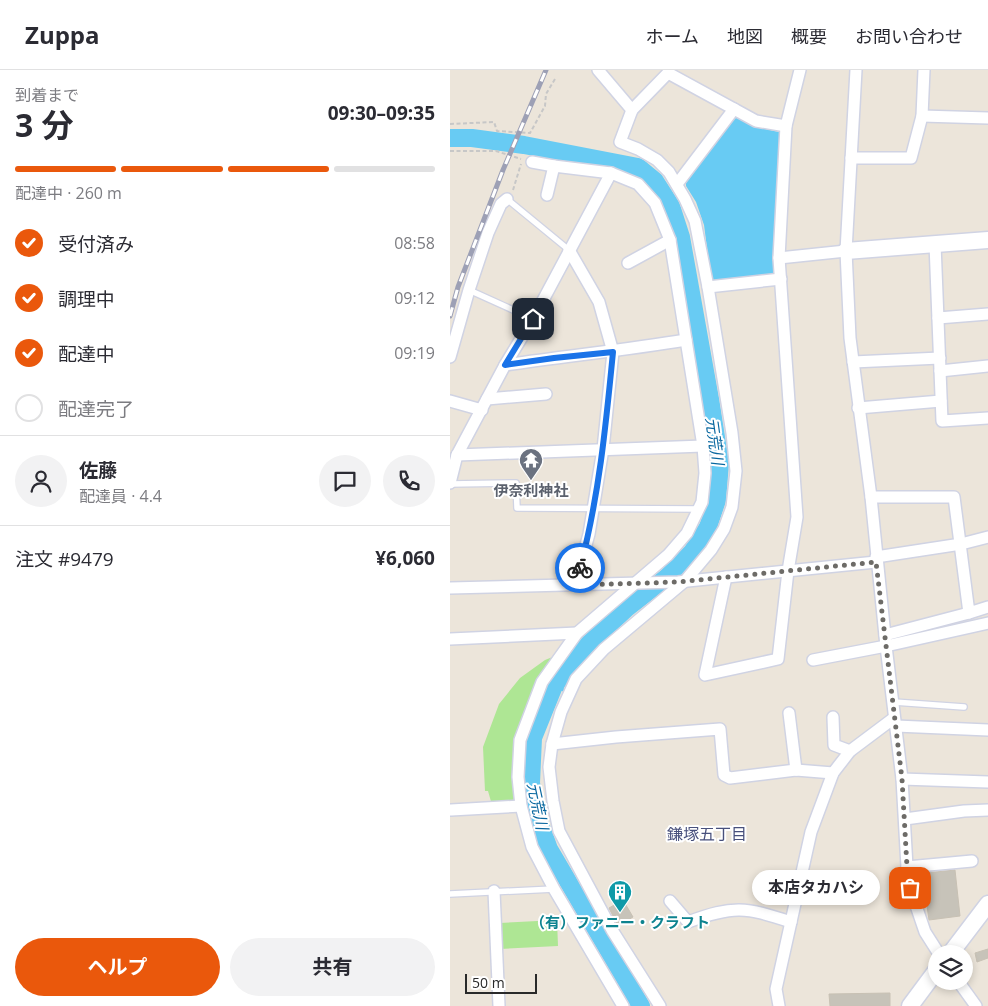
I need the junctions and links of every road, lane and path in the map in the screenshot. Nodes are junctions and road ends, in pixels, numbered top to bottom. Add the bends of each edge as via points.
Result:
1 (598, 70) edge
2 (800, 70) edge
3 (856, 70) edge
4 (924, 70) edge
5 (666, 71) edge
6 (555, 79) dead end
7 (734, 109) junction
8 (632, 110) junction
9 (922, 116) junction
10 (988, 118) edge
11 (450, 124) edge
12 (786, 126) junction
13 (450, 151) edge
14 (851, 158) junction
15 (532, 162) dead end
16 (554, 166) junction
17 (611, 172) junction
18 (677, 184) junction
19 (547, 194) dead end
20 (508, 201) junction
21 (670, 240) junction
22 (988, 240) edge
23 (935, 244) junction
24 (569, 250) junction
25 (846, 251) junction
26 (780, 258) junction
27 (628, 263) dead end
28 (781, 279) junction
29 (708, 287) junction
30 (469, 290) junction
31 (988, 314) edge
32 (938, 318) junction
33 (533, 319) junction
34 (686, 340) junction
35 (613, 352) junction
36 (450, 357) edge
37 (940, 358) junction
38 (853, 362) junction
39 (505, 365) junction
40 (988, 366) edge
41 (940, 370) junction
42 (546, 394) dead end
43 (450, 401) edge
44 (941, 401) junction
45 (484, 404) junction
46 (858, 408) junction
47 (988, 418) edge
48 (703, 446) junction
49 (603, 449) junction
50 (457, 455) junction
51 (450, 484) edge
52 (871, 497) junction
53 (699, 509) junction
54 (593, 510) junction
55 (988, 537) edge
56 (961, 544) junction
57 (876, 559) junction
58 (788, 571) junction
59 (726, 578) junction
60 (682, 581) junction
61 (634, 583) junction
62 (575, 585) junction
63 (450, 588) edge
64 (988, 607) edge
65 (970, 612) junction
66 (988, 623) edge
67 (577, 633) junction
68 (450, 638) edge
69 (885, 640) junction
70 (813, 660) dead end
71 (894, 702) junction
72 (964, 707) dead end
73 (789, 713) dead end
74 (833, 717) dead end
75 (895, 722) junction
76 (988, 730) edge
77 (552, 744) junction
78 (850, 751) junction
79 (796, 770) junction
80 (833, 772) junction
81 (902, 779) junction
82 (988, 782) edge
83 (521, 806) junction
84 (451, 810) edge
85 (988, 810) edge
86 (905, 818) junction
87 (972, 861) dead end
88 (907, 867) junction
89 (554, 889) junction
90 (494, 892) junction
91 (450, 894) edge
92 (670, 901) dead end
93 (988, 904) edge
94 (790, 922) junction
95 (934, 945) edge
96 (957, 945) edge
97 (928, 982) edge
98 (964, 990) edge
99 (499, 1006) edge
100 (623, 1006) edge
101 (660, 1006) edge
102 (779, 1006) edge
103 (910, 1006) edge
104 (976, 1006) edge

1 - 8 street
2 - 12 street
3 - 14 street
4 - 9 street
5 - 7 street
5 - 8 street
6 - 11 path via 530,133 497,131 494,122
7 - 12 street via 756,121
7 - 18 street
8 - 18 street via 620,142 657,160
9 - 10 street
9 - 14 street via 910,158
12 - 26 street
13 - 20 path via 496,151 522,160
14 - 25 street
15 - 16 street
16 - 17 street
16 - 19 street
17 - 21 street via 638,184 649,196
17 - 24 street
18 - 29 street via 695,221
20 - 24 lane
20 - 30 street via 500,204
21 - 27 street
21 - 34 street
22 - 23 street
23 - 25 street
23 - 32 street
24 - 33 street
24 - 35 street via 599,302
25 - 26 street
25 - 38 street
26 - 28 street
28 - 29 street
28 - 58 street via 797,517
29 - 60 street via 736,471 732,507 724,529 712,550
30 - 33 lane
30 - 36 street
31 - 32 street
32 - 37 street
33 - 39 street
34 - 35 street
34 - 48 street
35 - 39 street
35 - 49 street
37 - 38 street
37 - 41 street
38 - 46 street
39 - 45 street
40 - 41 street
41 - 44 street
42 - 45 street
43 - 45 street
44 - 46 street
44 - 47 street via 942,421
45 - 50 street
46 - 52 street
48 - 49 street
48 - 53 street via 705,474
49 - 50 street
49 - 54 street
50 - 51 street
51 - 54 lane via 516,483 517,508
52 - 56 street via 954,497
52 - 57 street
53 - 54 lane
53 - 61 street via 687,533
54 - 62 street
55 - 56 street
56 - 57 street
56 - 65 street
57 - 58 street
57 - 69 street
58 - 59 street
58 - 59 street via 778,659 705,675
59 - 60 street
60 - 61 street
60 - 77 street via 604,649 576,679 561,712
61 - 62 street
61 - 67 street
62 - 63 street
64 - 65 street
65 - 69 street
66 - 69 street
67 - 68 street
67 - 83 street via 542,682 520,740 518,776
69 - 70 street
69 - 71 street
71 - 72 lane
71 - 75 street
73 - 79 street
74 - 78 street via 834,745
75 - 76 street
75 - 78 street
75 - 81 street
77 - 79 street via 720,729 724,775 730,778
77 - 101 street via 549,767 559,831 612,930
78 - 80 street
79 - 80 street
80 - 94 street via 811,832
81 - 82 street
81 - 86 street
83 - 84 street
83 - 89 street via 532,847
85 - 86 street
86 - 88 street
87 - 88 street
88 - 95 street via 910,888 926,932
89 - 90 lane
89 - 100 street
90 - 91 lane
90 - 99 street
92 - 94 street via 688,922 730,909 759,911
93 - 96 street
94 - 102 street via 776,988
97 - 103 street
98 - 104 street

